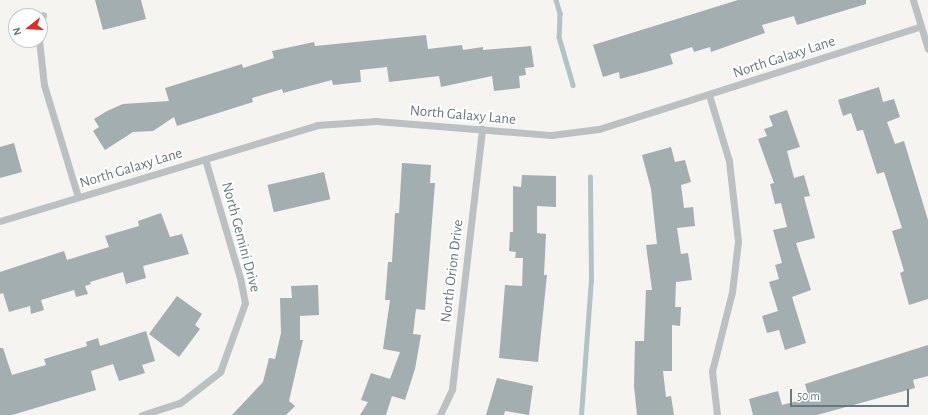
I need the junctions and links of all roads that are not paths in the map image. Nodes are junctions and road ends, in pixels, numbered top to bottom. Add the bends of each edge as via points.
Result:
1 (913, 0) edge
2 (921, 26) junction
3 (40, 48) edge
4 (928, 49) edge
5 (709, 95) junction
6 (482, 129) junction
7 (205, 159) junction
8 (78, 197) junction
9 (0, 221) edge
10 (142, 415) edge
11 (440, 415) edge
12 (717, 415) edge

1 - 2 street
2 - 4 street
2 - 5 street, North Galaxy Lane
3 - 8 street via 44,86
5 - 6 street, North Galaxy Lane via 599,129 551,135
5 - 12 street via 729,161 738,241 732,292 712,371
6 - 7 street, North Galaxy Lane via 376,121 317,125
6 - 11 street, North Orion Drive via 452,389
7 - 8 street, North Galaxy Lane
7 - 10 street, North Gemini Drive via 245,303 220,372 180,403
8 - 9 street, North Galaxy Lane

